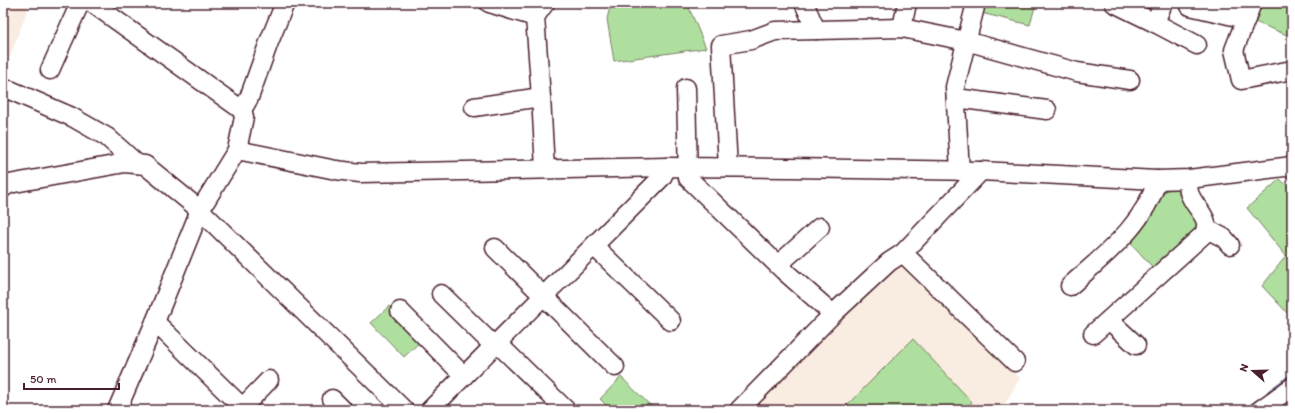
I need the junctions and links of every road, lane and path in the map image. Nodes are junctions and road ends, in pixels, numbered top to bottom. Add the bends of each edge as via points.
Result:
1 (80, 3) edge
2 (92, 3) edge
3 (285, 3) edge
4 (489, 3) edge
5 (545, 3) edge
6 (804, 3) edge
7 (906, 3) edge
8 (976, 3) edge
9 (1114, 3) edge
10 (1163, 3) edge
11 (1190, 6) dead end
12 (1249, 11) edge
13 (535, 17) junction
14 (1155, 23) junction
15 (902, 28) junction
16 (816, 30) junction
17 (966, 41) junction
18 (1198, 45) dead end
19 (50, 70) dead end
20 (1292, 70) edge
21 (1130, 80) dead end
22 (686, 88) dead end
23 (10, 90) dead end
24 (541, 97) junction
25 (956, 98) junction
26 (474, 107) dead end
27 (242, 110) junction
28 (1047, 110) dead end
29 (238, 150) junction
30 (137, 164) junction
31 (1292, 166) edge
32 (667, 167) junction
33 (688, 167) junction
34 (728, 167) junction
35 (545, 169) junction
36 (960, 171) junction
37 (981, 171) junction
38 (1189, 179) junction
39 (1157, 180) junction
40 (3, 188) edge
41 (200, 210) junction
42 (820, 227) dead end
43 (1207, 229) junction
44 (1230, 245) dead end
45 (594, 246) junction
46 (495, 248) dead end
47 (903, 253) junction
48 (778, 265) junction
49 (1070, 286) dead end
50 (441, 294) dead end
51 (544, 296) junction
52 (400, 311) dead end
53 (833, 314) junction
54 (1109, 320) junction
55 (671, 321) dead end
56 (155, 322) junction
57 (1093, 334) dead end
58 (496, 344) junction
59 (1136, 345) dead end
60 (1015, 362) dead end
61 (615, 367) dead end
62 (464, 376) junction
63 (269, 380) dead end
64 (1292, 387) edge
65 (243, 409) edge
66 (117, 410) edge
67 (404, 410) edge
68 (430, 410) edge
69 (566, 410) edge
70 (739, 410) edge
71 (1260, 410) edge

1 - 19 street
2 - 27 street
3 - 27 street via 249,98
4 - 13 street
5 - 13 street
6 - 16 street
7 - 15 street
8 - 17 street
9 - 14 street
10 - 14 street
11 - 12 street
12 - 20 street via 1234,50 1241,80
13 - 24 street
14 - 18 street
15 - 16 street
15 - 17 street
16 - 34 street via 775,31 751,40 721,45
17 - 21 street via 1077,72
17 - 25 street via 955,87
22 - 33 street
23 - 30 street via 72,116 107,137
24 - 26 street
24 - 35 street
25 - 28 street
25 - 36 street
27 - 29 street via 244,117
29 - 35 street via 336,170 360,172
29 - 41 street
30 - 40 street via 97,167 10,184
30 - 41 street via 145,165
31 - 38 street
32 - 33 street
32 - 35 street
32 - 45 street via 662,178
33 - 34 street
33 - 48 street via 688,178
34 - 36 street
36 - 37 street
37 - 39 street
37 - 47 street
38 - 39 street
38 - 43 street via 1189,193 1206,222
39 - 49 street via 1154,192 1125,235
41 - 56 street
41 - 67 street
42 - 48 street
43 - 44 street via 1224,238
43 - 54 street
45 - 51 street
45 - 55 street
46 - 51 street
47 - 53 street via 889,262
47 - 60 street
48 - 53 street
50 - 58 street
51 - 58 street
51 - 61 street
52 - 62 street
53 - 70 street
54 - 57 street
54 - 59 street
56 - 65 street
56 - 66 street
58 - 62 street
58 - 69 street
62 - 68 street
63 - 65 street
64 - 71 street

